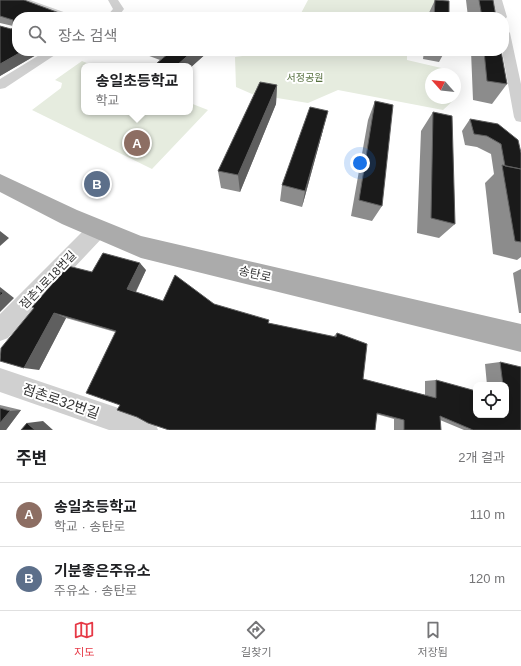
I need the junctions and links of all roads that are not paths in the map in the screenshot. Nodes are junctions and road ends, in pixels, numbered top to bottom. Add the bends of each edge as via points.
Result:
1 (20, 0) edge
2 (113, 0) edge
3 (497, 0) edge
4 (54, 12) edge
5 (116, 12) edge
6 (500, 12) edge
7 (46, 56) edge
8 (509, 56) edge
9 (3, 80) edge
10 (521, 117) edge
11 (0, 182) edge
12 (96, 230) junction
13 (0, 330) edge
14 (521, 338) edge
15 (0, 380) edge
16 (145, 430) edge

1 - 4 street
2 - 5 street via 118,9
3 - 6 street
7 - 9 street
8 - 10 street
11 - 12 main road, 송탄로 via 27,198
12 - 13 street, 점촌1로18번길
12 - 14 main road, 송탄로 via 141,247
15 - 16 street, 점촌로32번길

